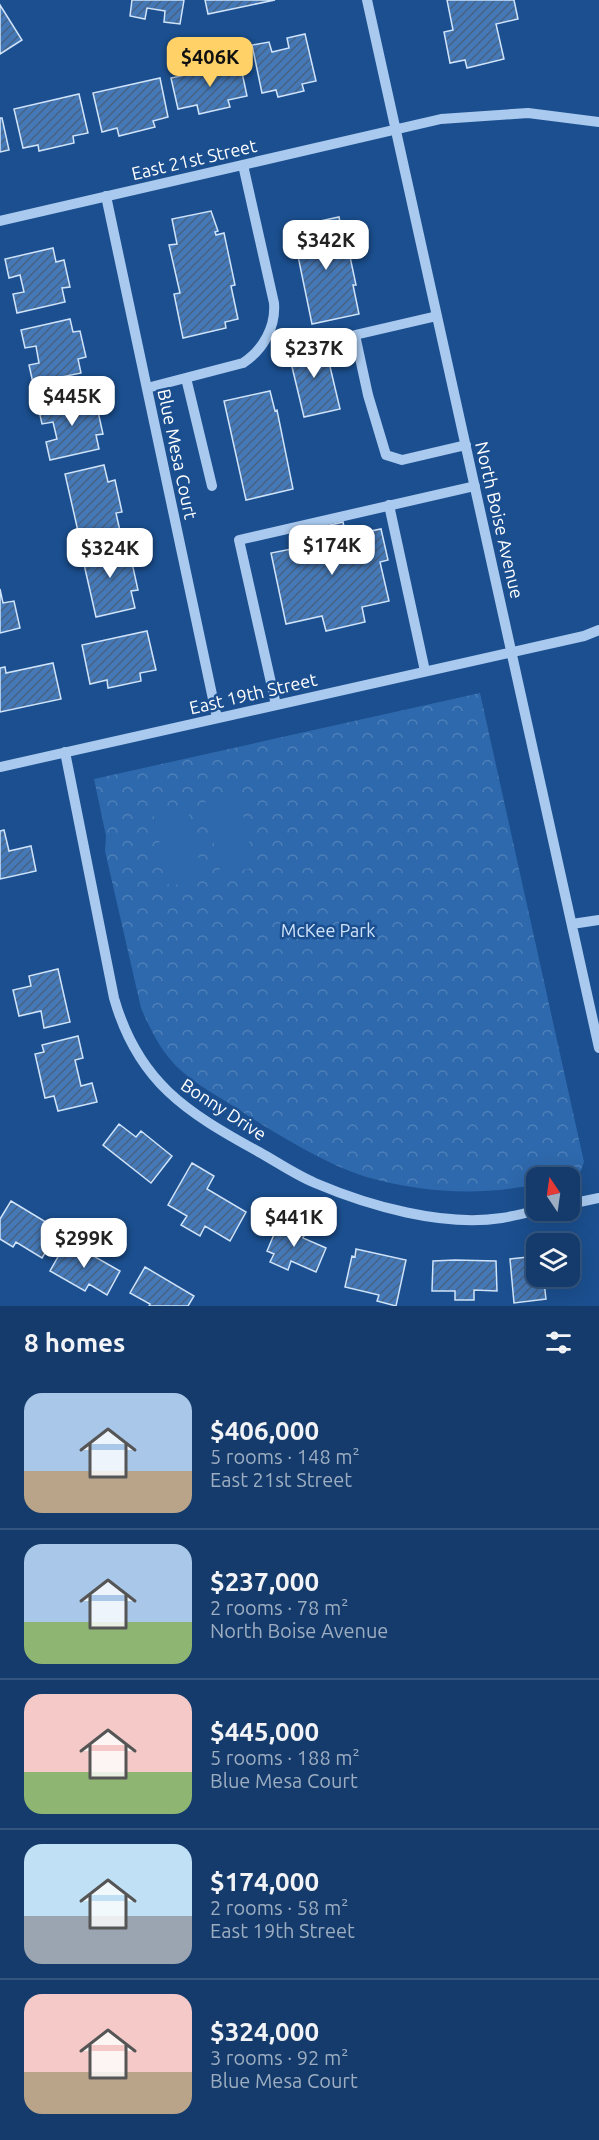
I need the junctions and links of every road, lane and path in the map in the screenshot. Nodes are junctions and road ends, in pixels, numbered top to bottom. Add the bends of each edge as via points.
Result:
1 (367, 0) edge
2 (599, 122) edge
3 (395, 130) junction
4 (243, 165) junction
5 (106, 196) junction
6 (0, 221) edge
7 (437, 316) junction
8 (186, 378) junction
9 (147, 388) junction
10 (466, 445) junction
11 (212, 486) dead end
12 (475, 486) junction
13 (389, 506) junction
14 (599, 630) edge
15 (512, 652) junction
16 (425, 671) junction
17 (276, 705) junction
18 (217, 718) junction
19 (65, 752) junction
20 (0, 767) edge
21 (599, 920) edge
22 (572, 924) junction
23 (599, 1048) edge
24 (599, 1198) edge
25 (580, 1202) edge
26 (526, 1213) edge

1 - 3 street, North Boise Avenue
2 - 3 street, East 21st Street via 528,113 441,119
3 - 4 street, East 21st Street
3 - 7 street, North Boise Avenue
4 - 5 street, East 21st Street
4 - 8 street via 275,317 267,337 248,360
5 - 6 street, East 21st Street
5 - 9 street, Blue Mesa Court
7 - 10 street, North Boise Avenue
7 - 10 street via 355,335 368,395 386,455 402,460
8 - 9 street
8 - 11 street
9 - 18 street, Blue Mesa Court
10 - 12 street, North Boise Avenue
12 - 13 street
12 - 15 street, North Boise Avenue
13 - 16 street
13 - 17 street via 239,540
14 - 15 street, East 19th Street
15 - 16 street, East 19th Street
15 - 22 street, North Boise Avenue
16 - 17 street, East 19th Street
17 - 18 street, East 19th Street
18 - 19 street, East 19th Street
19 - 20 street, East 19th Street
19 - 26 street, Bonny Drive via 118,1015 133,1048 165,1090 226,1134 314,1182 362,1200 438,1217 500,1218
21 - 22 street
22 - 23 street, North Boise Avenue
24 - 25 street

